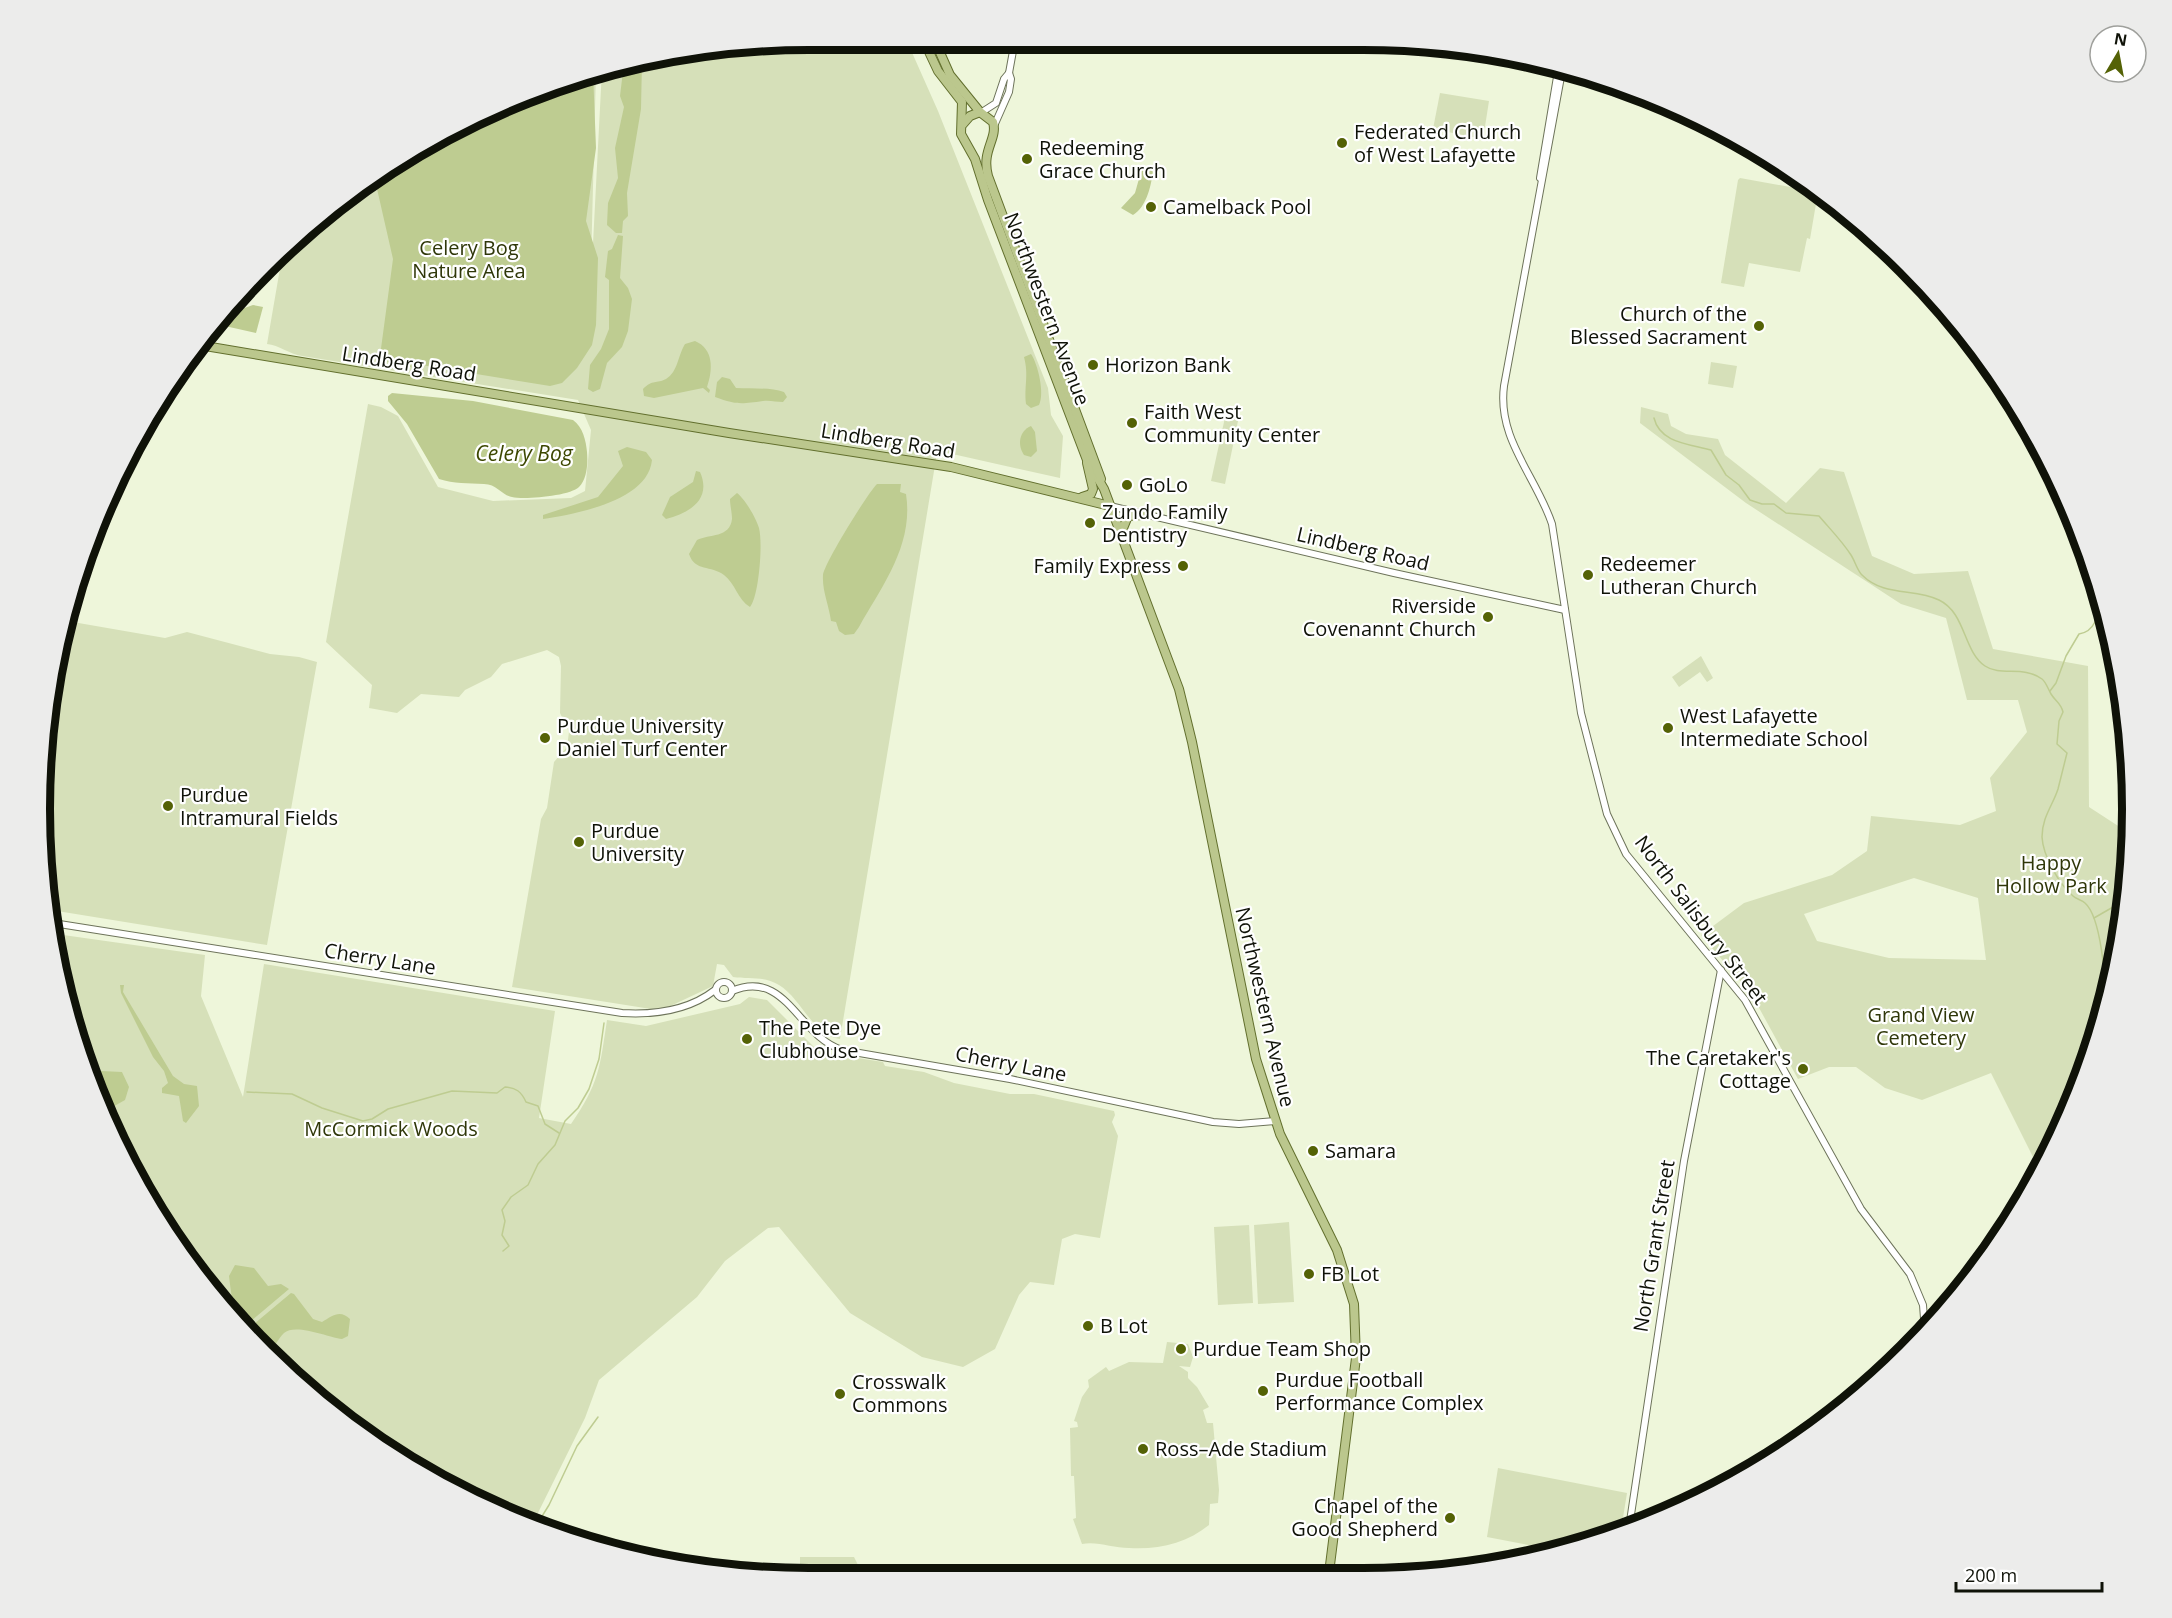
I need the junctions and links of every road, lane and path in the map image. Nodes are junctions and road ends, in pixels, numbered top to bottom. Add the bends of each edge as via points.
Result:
1 (928, 50) edge
2 (939, 50) edge
3 (1013, 50) edge
4 (1009, 74) junction
5 (1559, 75) edge
6 (981, 112) junction
7 (963, 124) junction
8 (994, 126) junction
9 (967, 144) junction
10 (988, 145) junction
11 (206, 346) edge
12 (1087, 460) junction
13 (1102, 483) junction
14 (1081, 498) junction
15 (1110, 506) junction
16 (1142, 515) junction
17 (1120, 533) junction
18 (1565, 610) junction
19 (59, 924) edge
20 (1721, 970) junction
21 (731, 988) junction
22 (716, 993) junction
23 (1275, 1121) junction
24 (1924, 1320) edge
25 (1630, 1520) edge
26 (1330, 1568) edge

1 - 7 main road via 938,71 962,102
2 - 6 main road via 950,75
3 - 4 street
4 - 6 street via 996,103
4 - 8 street via 1009,92
5 - 18 street, North Salisbury Street via 1504,386 1503,412 1510,442 1542,496 1552,524
6 - 7 main road
6 - 8 main road
7 - 9 main road via 961,134
8 - 10 main road
9 - 10 main road via 977,148
9 - 12 main road, Northwestern Avenue
10 - 13 main road, Northwestern Avenue via 988,176
11 - 14 main road, Lindberg Road via 951,467
12 - 13 main road, Northwestern Avenue
12 - 14 main road via 1093,489
13 - 15 main road, Northwestern Avenue
14 - 15 main road, Lindberg Road
15 - 16 street, Lindberg Road
15 - 17 main road, Northwestern Avenue
16 - 17 main road via 1128,516
16 - 18 street, Lindberg Road
17 - 23 main road, Northwestern Avenue via 1179,689 1256,1059
18 - 20 street, North Salisbury Street via 1583,723 1607,814 1626,854
19 - 22 street, Cherry Lane via 622,1013 661,1013
20 - 24 street, North Salisbury Street via 1746,1000 1861,1209 1910,1274 1923,1305
20 - 25 street, North Grant Street via 1672,1231
21 - 22 street via 727,998
21 - 22 street via 721,982
21 - 23 street, Cherry Lane via 766,988 783,998 820,1038 842,1050 1010,1079 1214,1122
23 - 26 main road, Northwestern Avenue via 1337,1250 1354,1304 1356,1358

